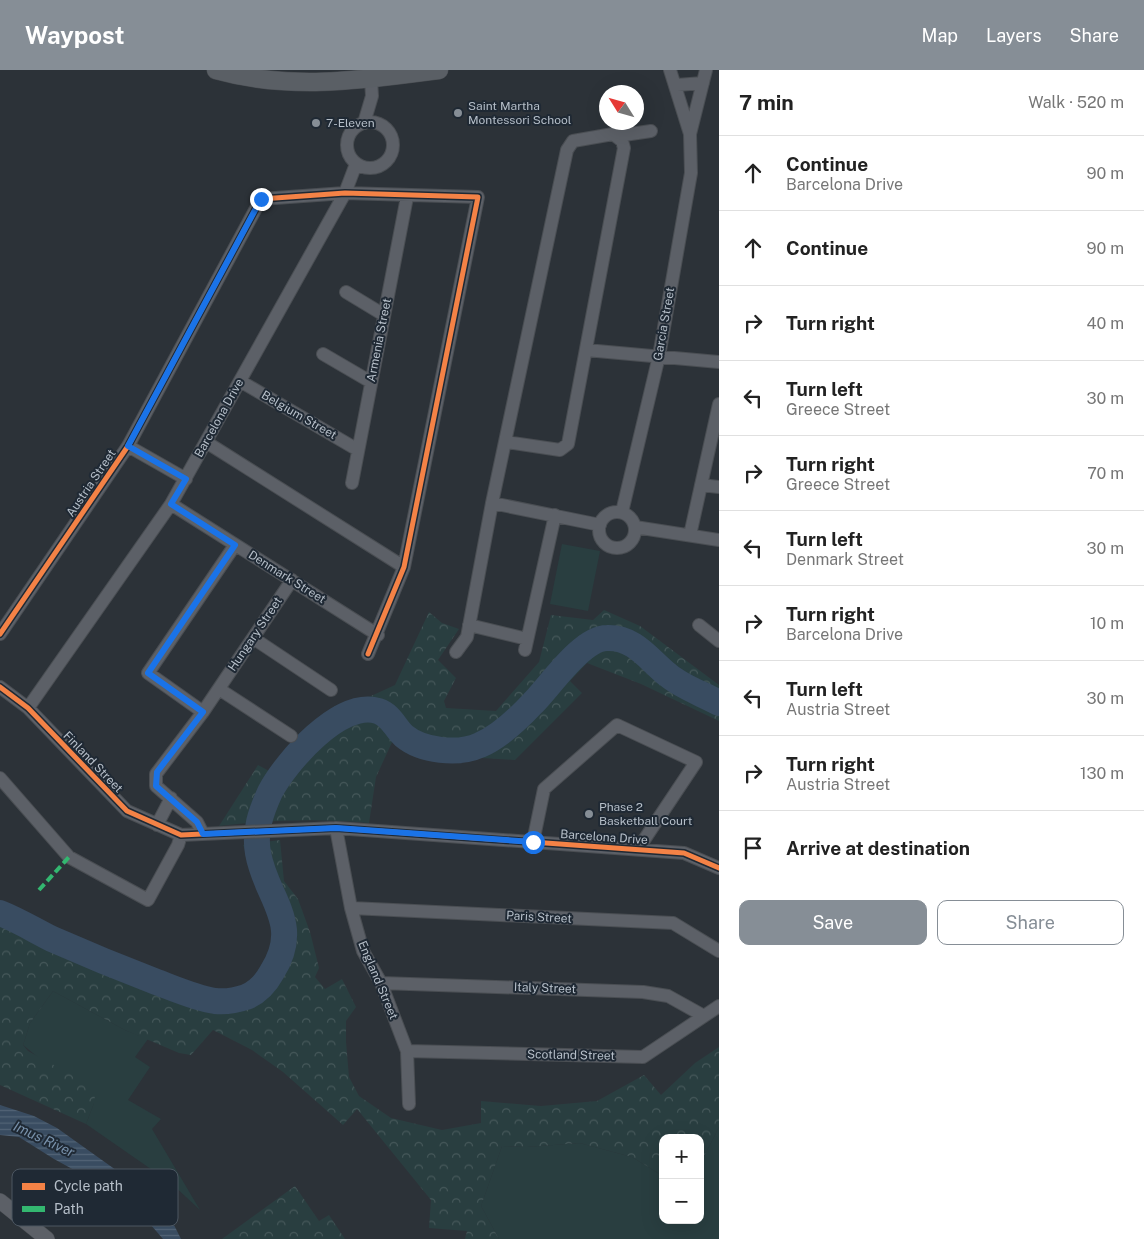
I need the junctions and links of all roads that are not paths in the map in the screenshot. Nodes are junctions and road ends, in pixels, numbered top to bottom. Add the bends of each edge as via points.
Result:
1 (216, 70) edge
2 (439, 70) edge
3 (670, 70) edge
4 (704, 76) edge
5 (371, 79) junction
6 (677, 85) junction
7 (364, 123) junction
8 (652, 131) dead end
9 (690, 134) junction
10 (618, 136) junction
11 (356, 164) junction
12 (345, 193) junction
13 (407, 197) junction
14 (346, 292) dead end
15 (384, 315) junction
16 (586, 350) junction
17 (323, 354) dead end
18 (658, 356) junction
19 (719, 362) edge
20 (240, 381) junction
21 (371, 382) junction
22 (719, 404) edge
23 (716, 430) edge
24 (206, 442) junction
25 (506, 442) junction
26 (128, 446) junction
27 (358, 450) junction
28 (186, 479) junction
29 (352, 483) dead end
30 (701, 485) junction
31 (719, 487) edge
32 (492, 502) junction
33 (171, 504) junction
34 (622, 512) junction
35 (555, 515) junction
36 (600, 525) junction
37 (635, 526) junction
38 (690, 535) junction
39 (719, 540) edge
40 (235, 545) junction
41 (404, 567) junction
42 (292, 580) junction
43 (469, 625) junction
44 (699, 625) dead end
45 (0, 634) edge
46 (378, 635) junction
47 (253, 638) junction
48 (719, 641) edge
49 (456, 652) dead end
50 (368, 654) dead end
51 (0, 687) edge
52 (219, 689) junction
53 (331, 690) dead end
54 (28, 708) junction
55 (203, 712) junction
56 (291, 736) dead end
57 (0, 778) edge
58 (171, 798) junction
59 (157, 824) junction
60 (336, 828) junction
61 (203, 834) junction
62 (181, 835) junction
63 (533, 842) junction
64 (638, 849) junction
65 (719, 868) edge
66 (351, 908) junction
67 (719, 951) edge
68 (381, 983) junction
69 (719, 1006) edge
70 (704, 1016) junction
71 (407, 1051) junction
72 (409, 1104) dead end
73 (0, 1201) edge
74 (12, 1211) edge
75 (31, 1226) edge
76 (47, 1239) edge

1 - 5 main road via 291,83
2 - 5 main road
3 - 6 street, Garcia Street
4 - 6 street
4 - 9 street, Garcia Street
5 - 7 street via 372,96
6 - 9 street, Garcia Street
7 - 11 street via 351,132 348,140 350,156
7 - 11 street via 380,124 386,128 391,134 393,150 386,163 379,167 371,169
8 - 10 street
9 - 18 street, Garcia Street via 691,173
10 - 16 street via 624,148
10 - 25 street via 575,140 568,146
11 - 12 street, Barcelona Drive
12 - 13 street
12 - 20 street, Barcelona Drive
12 - 26 street, Austria Street via 261,199
13 - 15 street, Armenia Street
13 - 41 street via 478,197
14 - 15 street
15 - 21 street, Armenia Street
16 - 18 street
16 - 25 street via 566,447 560,450
17 - 21 street
18 - 19 street
18 - 34 street, Garcia Street
20 - 24 street, Barcelona Drive
20 - 27 street, Belgium Street
21 - 27 street, Armenia Street
22 - 23 street
23 - 30 street
24 - 28 street, Barcelona Drive
24 - 41 street
25 - 32 street
26 - 28 street, Austria Street
26 - 45 street, Austria Street
27 - 29 street, Armenia Street
28 - 33 street, Barcelona Drive
30 - 31 street
30 - 38 street
32 - 35 street
32 - 43 street
33 - 40 street, Denmark Street
33 - 54 street, Barcelona Drive
34 - 36 street via 611,513
34 - 37 street
35 - 36 street
35 - 43 street via 526,644
36 - 37 street via 606,544 620,547 632,540
37 - 38 street
38 - 39 street
40 - 42 street, Denmark Street
40 - 55 street via 148,673
41 - 46 street
42 - 46 street, Denmark Street
42 - 47 street, Hungary Street
43 - 49 street via 467,637
44 - 48 street
46 - 50 street
47 - 52 street, Hungary Street
47 - 53 street
51 - 54 street, Finland Street
52 - 55 street, Hungary Street
52 - 56 street
54 - 59 street, Finland Street via 127,812
55 - 58 street, Hungary Street via 156,774 156,786
57 - 62 street via 69,857 148,900
58 - 59 street
58 - 61 street via 197,822
59 - 62 street, Finland Street
60 - 61 street, Barcelona Drive
60 - 63 street, Barcelona Drive
60 - 66 street, England Street
61 - 62 street, Barcelona Drive
63 - 64 street, Barcelona Drive
63 - 64 street via 544,789 617,725 696,762
64 - 65 street, Barcelona Drive via 684,853
66 - 67 street, Paris Street via 672,923
66 - 68 street, England Street via 364,951
68 - 70 street, Italy Street via 643,992 668,996
68 - 71 street, England Street
69 - 70 street, Scotland Street
70 - 71 street, Scotland Street via 643,1057
71 - 72 street, England Street
73 - 74 street
75 - 76 street

